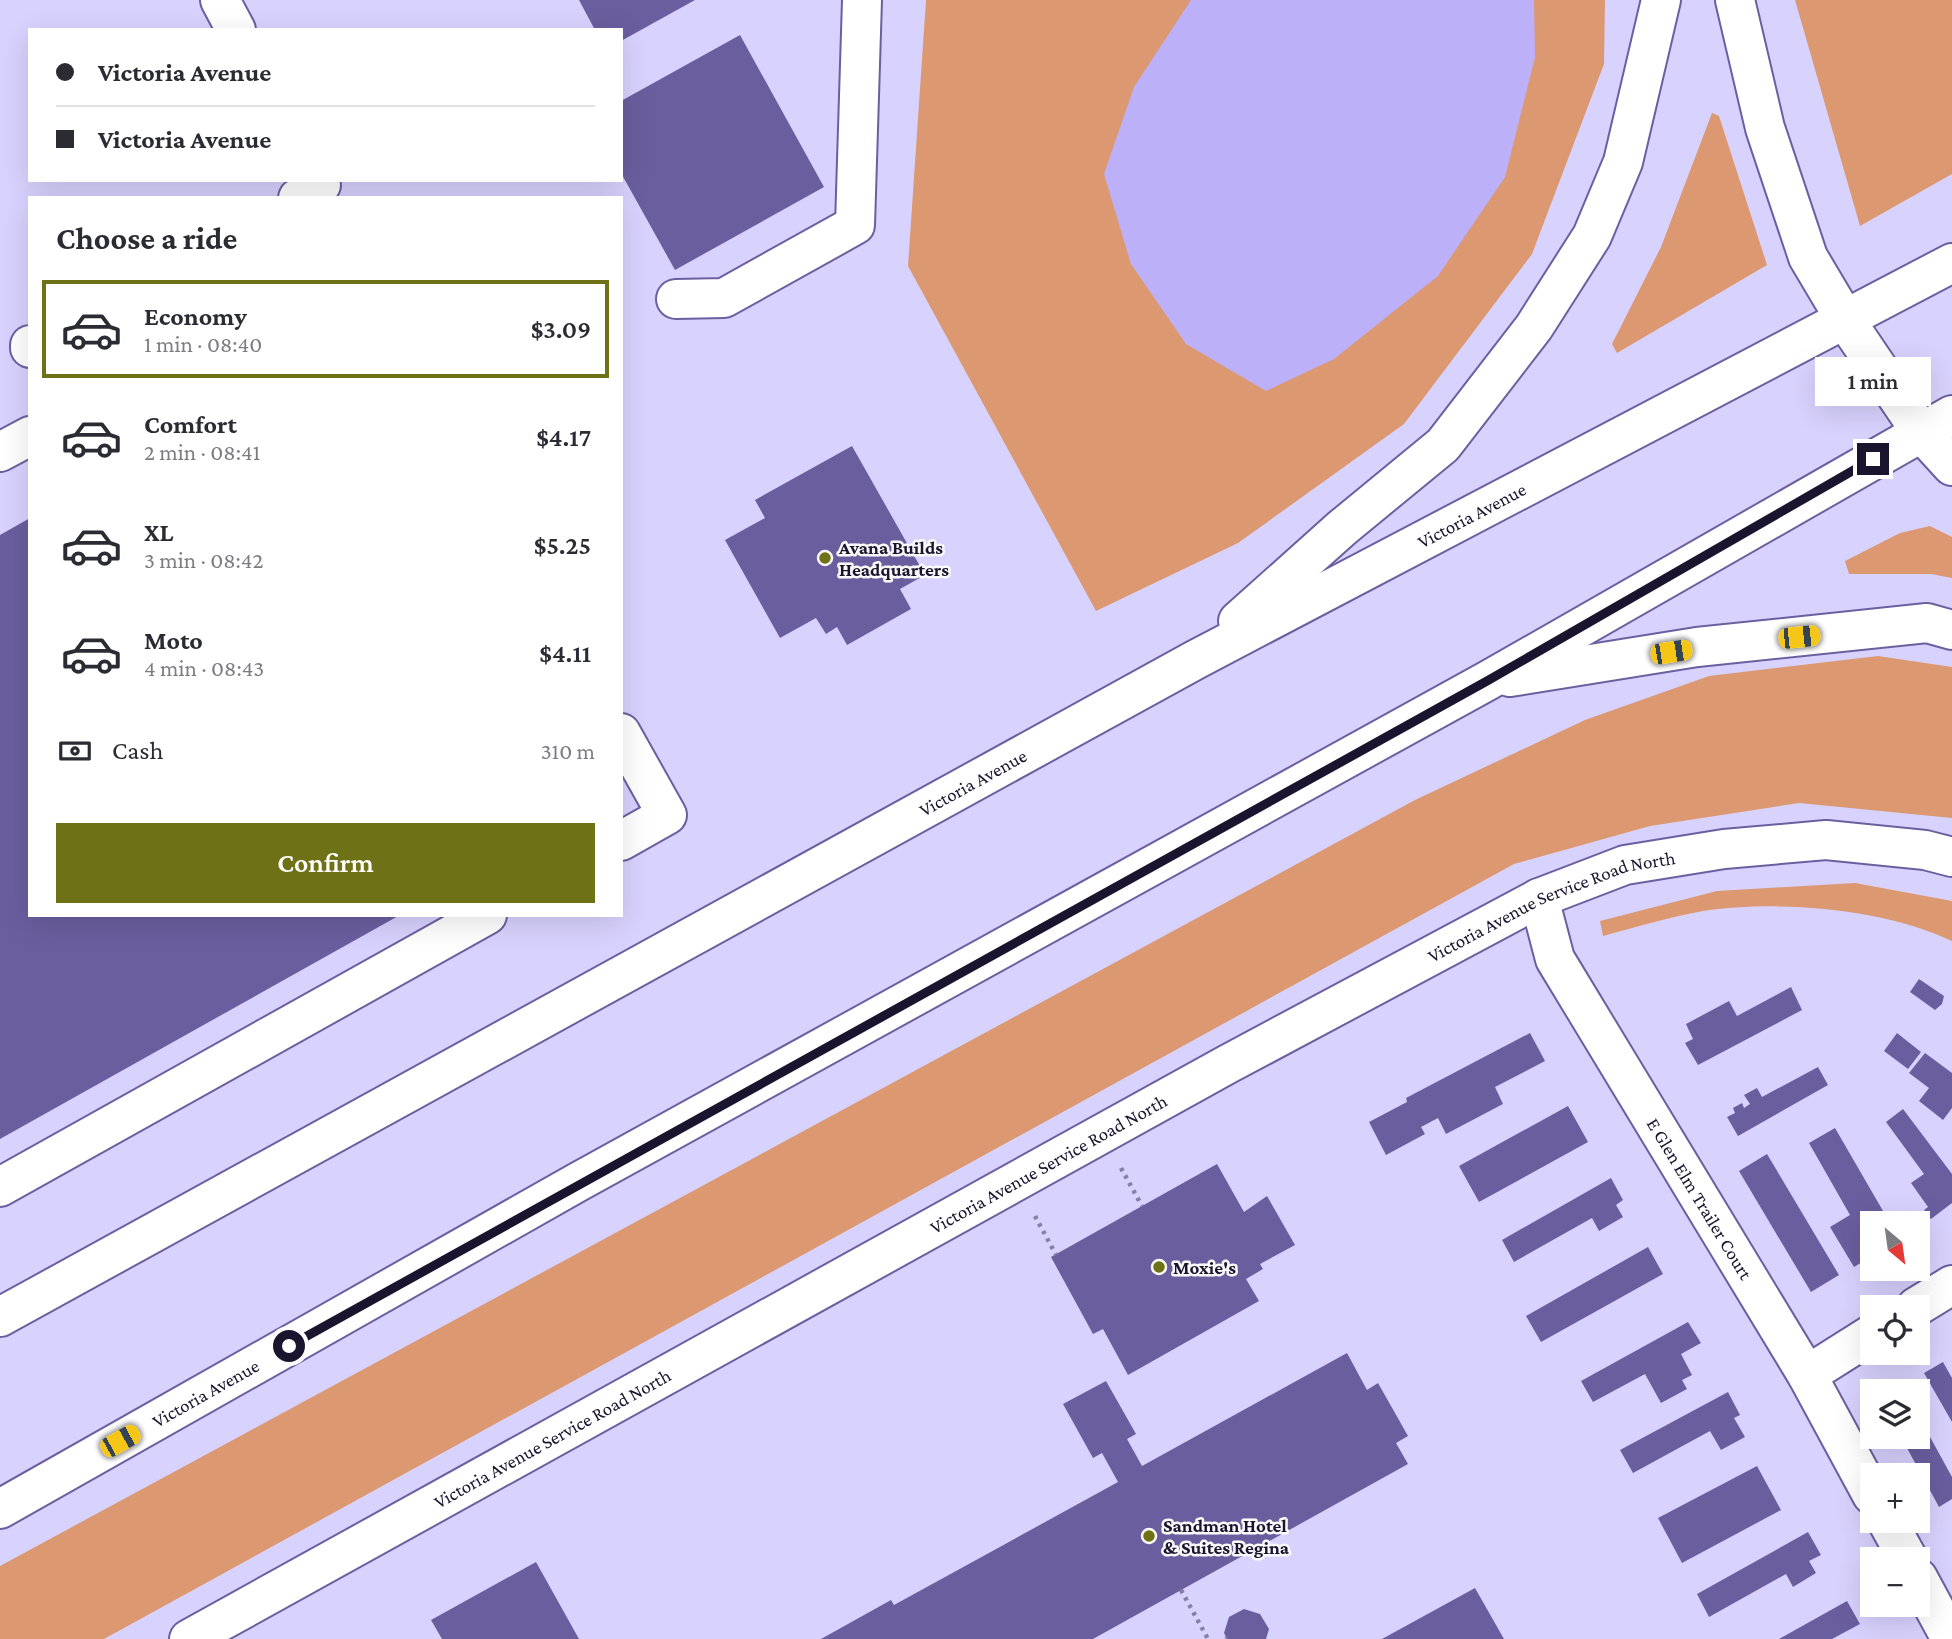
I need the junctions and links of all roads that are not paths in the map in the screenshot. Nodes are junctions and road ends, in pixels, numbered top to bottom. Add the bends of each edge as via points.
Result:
1 (220, 0) edge
2 (862, 0) edge
3 (1661, 0) edge
4 (1735, 0) edge
5 (235, 28) edge
6 (319, 182) edge
7 (302, 196) edge
8 (1952, 263) edge
9 (676, 299) dead end
10 (1846, 321) junction
11 (1937, 424) edge
12 (28, 437) edge
13 (0, 452) edge
14 (1952, 466) edge
15 (1952, 630) edge
16 (1195, 660) junction
17 (1487, 681) junction
18 (623, 737) edge
19 (623, 840) edge
20 (1952, 857) edge
21 (1539, 898) junction
22 (483, 917) edge
23 (0, 1187) edge
24 (174, 1220) junction
25 (1952, 1285) edge
26 (1930, 1298) edge
27 (0, 1317) edge
28 (0, 1333) edge
29 (1860, 1342) edge
30 (1807, 1375) junction
31 (1860, 1473) edge
32 (0, 1509) edge
33 (1930, 1600) edge
34 (189, 1639) edge
35 (1951, 1639) edge

1 - 5 main road
2 - 9 main road via 855,225 724,298
3 - 16 main road via 1623,162 1592,236 1534,327 1443,445
4 - 10 main road via 1765,128 1808,257
6 - 7 main road
8 - 10 main road, Victoria Avenue
10 - 11 main road
10 - 16 main road, Victoria Avenue
11 - 14 main road
11 - 17 main road, Victoria Avenue
12 - 13 main road
15 - 17 main road via 1927,623 1724,645
16 - 24 main road, Victoria Avenue
17 - 32 main road, Victoria Avenue via 578,1182
18 - 19 main road via 667,815
20 - 21 main road, Victoria Avenue Service Road North via 1826,840 1724,849 1625,865
21 - 30 main road, E Glen Elm Trailer Court via 1555,959
21 - 34 main road, Victoria Avenue Service Road North via 1228,1064
22 - 23 main road
24 - 27 main road, Victoria Avenue
24 - 28 main road
25 - 26 main road
29 - 30 main road
30 - 31 main road, E Glen Elm Trailer Court
33 - 35 main road

